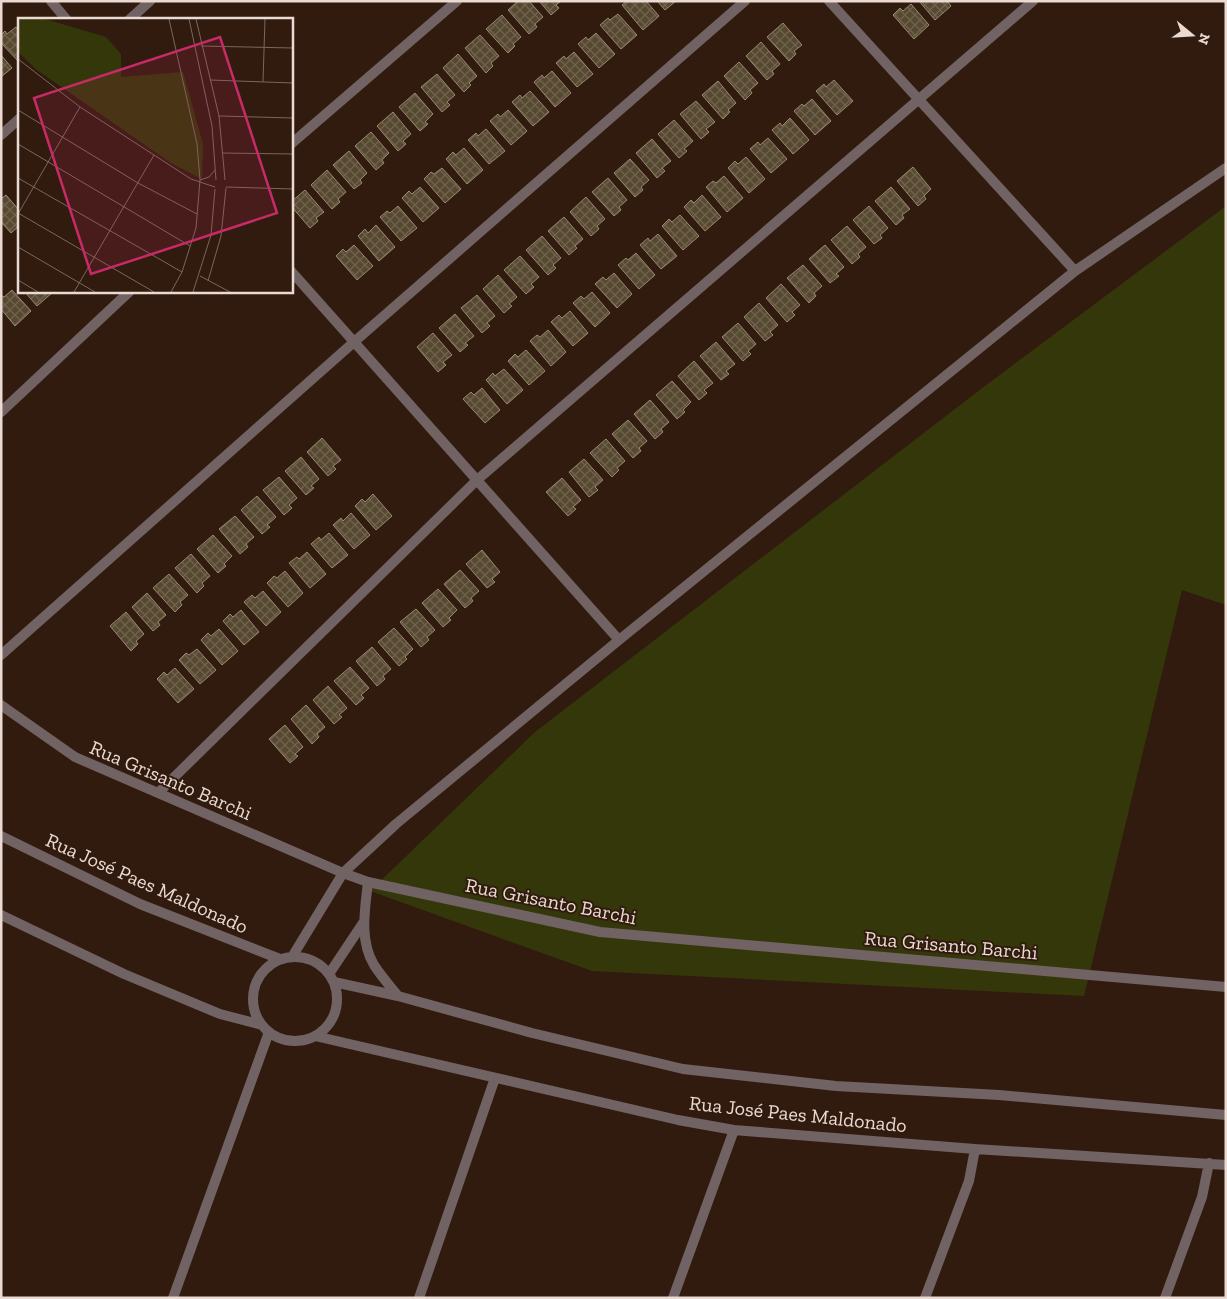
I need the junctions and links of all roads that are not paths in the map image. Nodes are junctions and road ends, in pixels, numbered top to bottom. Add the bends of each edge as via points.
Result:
1 (51, 1) edge
2 (150, 1) edge
3 (457, 1) edge
4 (745, 1) edge
5 (829, 1) edge
6 (1033, 1) edge
7 (65, 18) edge
8 (131, 18) edge
9 (919, 100) junction
10 (18, 120) edge
11 (1, 134) edge
12 (292, 143) edge
13 (1226, 168) edge
14 (1075, 271) junction
15 (292, 272) edge
16 (129, 292) edge
17 (354, 342) junction
18 (1, 412) edge
19 (477, 480) junction
20 (619, 640) junction
21 (1, 655) edge
22 (1, 705) edge
23 (158, 793) junction
24 (1, 836) edge
25 (343, 873) junction
26 (368, 882) junction
27 (1, 916) edge
28 (364, 923) junction
29 (292, 957) junction
30 (280, 959) junction
31 (332, 978) junction
32 (1226, 987) edge
33 (398, 996) junction
34 (266, 1028) junction
35 (315, 1036) junction
36 (495, 1078) junction
37 (1226, 1115) edge
38 (734, 1130) junction
39 (975, 1149) junction
40 (1208, 1163) junction
41 (1226, 1165) edge
42 (173, 1298) edge
43 (419, 1298) edge
44 (673, 1298) edge
45 (925, 1298) edge
46 (1166, 1298) edge

1 - 7 street
2 - 8 street
3 - 12 street
4 - 17 street
5 - 9 street
6 - 9 street
9 - 14 street
9 - 19 street
10 - 11 street
13 - 14 street
14 - 20 street
15 - 17 street
16 - 18 street
17 - 19 street
17 - 21 street
19 - 20 street
19 - 23 street
20 - 25 street via 396,824
22 - 23 street, Rua Grisanto Barchi via 75,757
23 - 25 street, Rua Grisanto Barchi
24 - 30 street, Rua José Paes Maldonado via 140,904
25 - 26 street, Rua Grisanto Barchi
25 - 29 street
26 - 28 street
26 - 32 street, Rua Grisanto Barchi via 600,932
27 - 34 street, Rua José Paes Maldonado via 124,974 220,1014
28 - 31 street
28 - 33 street via 366,943 374,964
29 - 30 street, Rua José Paes Maldonado
29 - 31 street, Rua José Paes Maldonado via 316,962
30 - 34 street, Rua José Paes Maldonado via 261,974 256,985 256,1016
31 - 33 street, Rua José Paes Maldonado
31 - 35 street via 337,1006 326,1028
33 - 37 street, Rua José Paes Maldonado via 532,1033 683,1069 836,1086 999,1095
34 - 35 street, Rua José Paes Maldonado via 278,1038 290,1041
34 - 42 street
35 - 36 street, Rua José Paes Maldonado
36 - 38 street, Rua José Paes Maldonado
36 - 43 street
38 - 39 street, Rua José Paes Maldonado
38 - 44 street
39 - 40 street, Rua José Paes Maldonado
39 - 45 street via 969,1181
40 - 41 street, Rua José Paes Maldonado
40 - 46 street via 1202,1197

